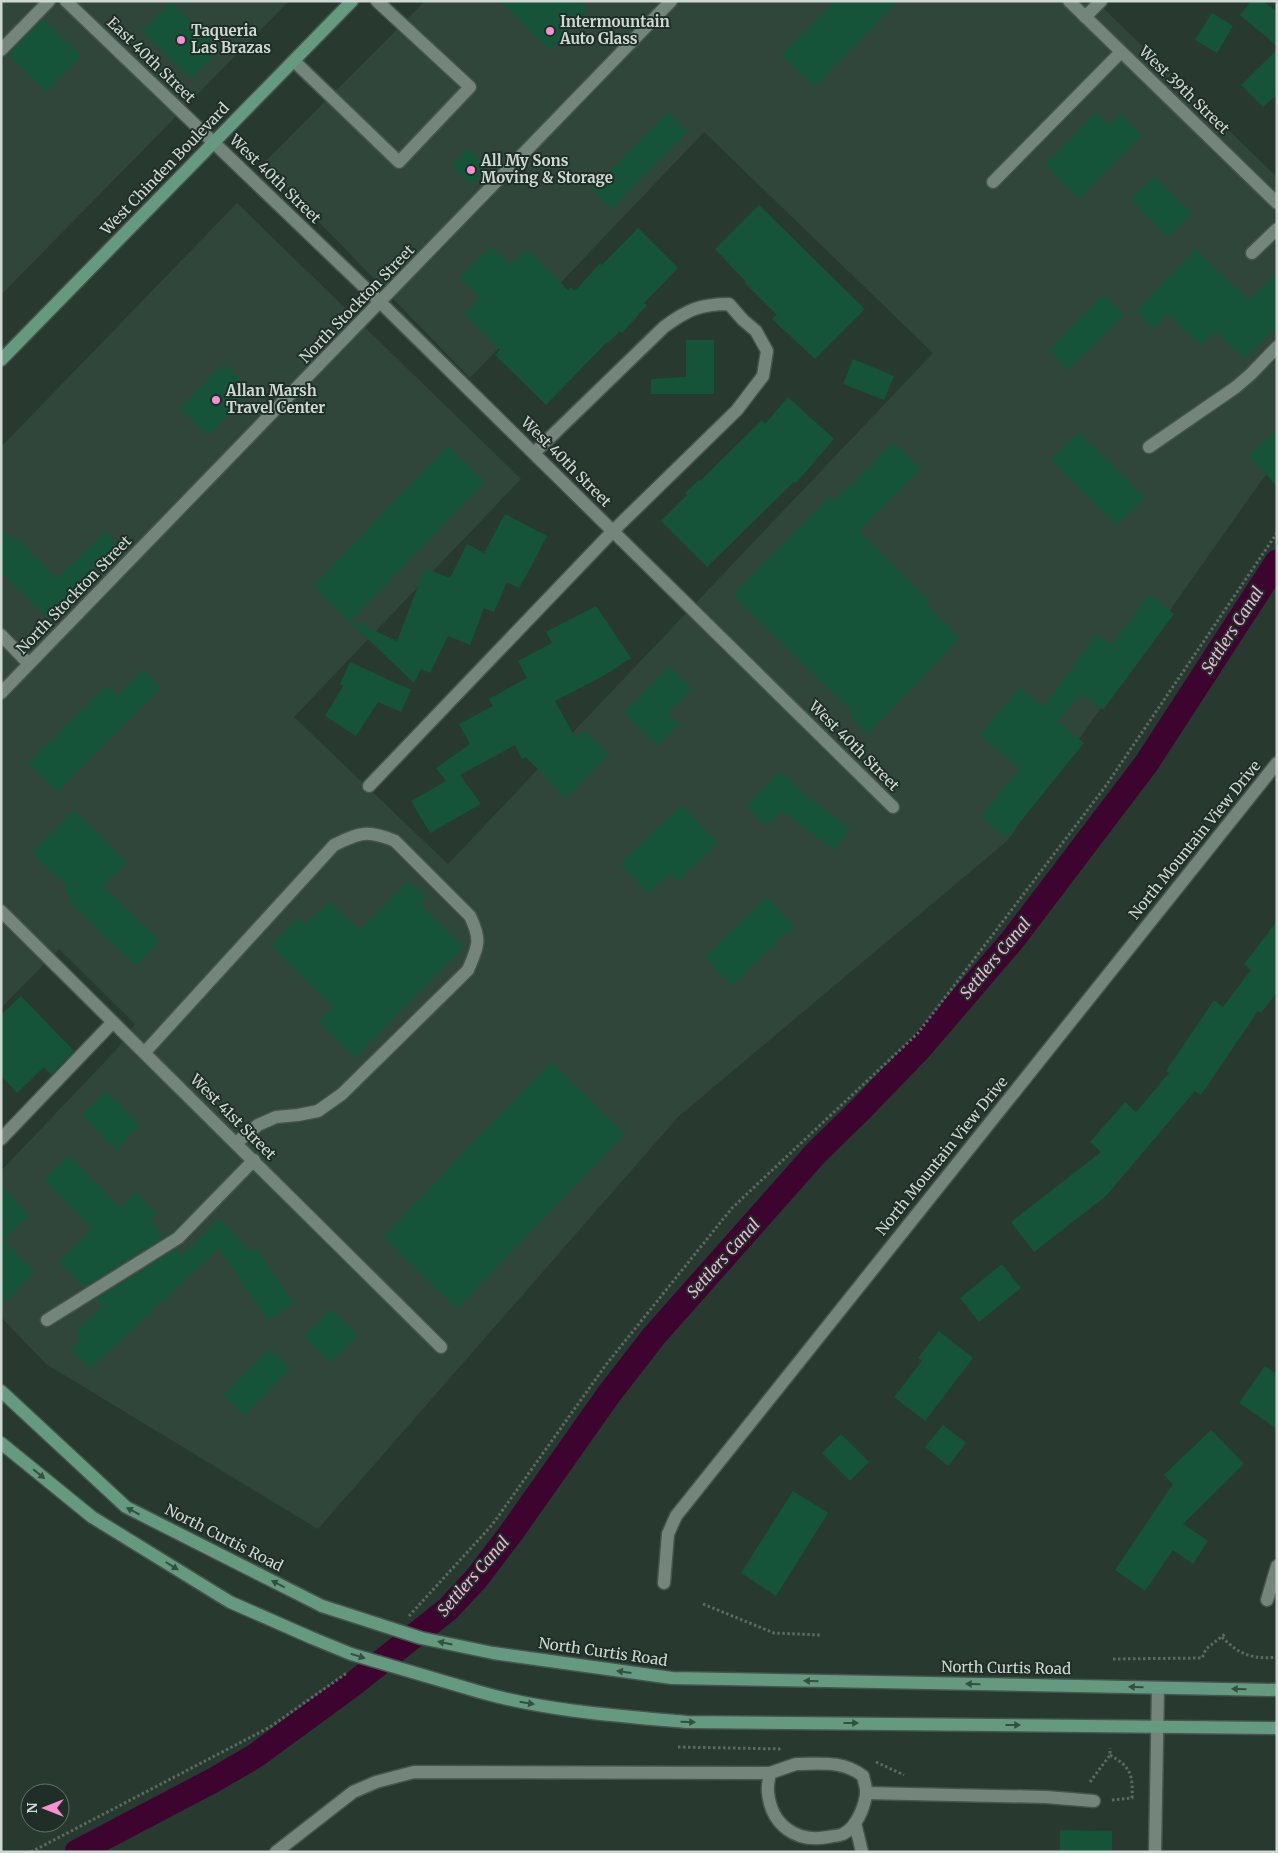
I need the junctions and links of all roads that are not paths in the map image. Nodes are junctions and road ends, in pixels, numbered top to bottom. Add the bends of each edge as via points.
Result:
1 (49, 1) edge
2 (66, 1) edge
3 (352, 1) edge
4 (377, 1) edge
5 (1069, 1) edge
6 (1101, 1) edge
7 (663, 4) edge
8 (1085, 17) junction
9 (1, 50) edge
10 (1121, 52) junction
11 (294, 61) junction
12 (214, 143) junction
13 (993, 182) dead end
14 (1277, 203) edge
15 (1277, 229) edge
16 (1252, 253) dead end
17 (381, 303) junction
18 (1277, 346) edge
19 (1, 360) edge
20 (1149, 447) dead end
21 (534, 453) junction
22 (613, 531) junction
23 (1, 635) edge
24 (29, 664) junction
25 (1, 693) edge
26 (1277, 763) edge
27 (370, 786) dead end
28 (893, 807) dead end
29 (1, 911) edge
30 (113, 1022) junction
31 (145, 1052) junction
32 (1, 1140) edge
33 (236, 1143) junction
34 (254, 1160) junction
35 (47, 1320) dead end
36 (441, 1347) dead end
37 (1, 1392) edge
38 (1, 1443) edge
39 (1277, 1566) edge
40 (664, 1583) dead end
41 (1267, 1600) dead end
42 (1158, 1688) junction
43 (1277, 1690) edge
44 (1158, 1726) junction
45 (1277, 1728) edge
46 (770, 1773) junction
47 (866, 1793) junction
48 (1094, 1801) dead end
49 (855, 1823) junction
50 (276, 1852) edge
51 (862, 1852) edge
52 (1156, 1852) edge

1 - 9 street
2 - 12 street, East 40th Street
3 - 11 main road, West Chinden Boulevard
4 - 11 street via 470,87 399,162
5 - 8 street, West 39th Street
6 - 8 street
7 - 17 street, North Stockton Street
8 - 10 street, West 39th Street
10 - 13 street
10 - 14 street, West 39th Street
11 - 12 main road, West Chinden Boulevard
12 - 17 street, West 40th Street
12 - 19 main road, West Chinden Boulevard
15 - 16 street
17 - 21 street, West 40th Street
17 - 24 street, North Stockton Street
18 - 20 street via 1236,387
21 - 22 street, West 40th Street
21 - 22 street via 664,327 684,312 711,304 729,304 756,331 767,351 763,376 737,410
22 - 27 street
22 - 28 street, West 40th Street
23 - 24 street
24 - 25 street, North Stockton Street
26 - 40 street, North Mountain View Drive via 676,1516 668,1534
29 - 30 street, West 41st Street
30 - 31 street, West 41st Street
30 - 32 street
31 - 33 street, West 41st Street
31 - 33 street via 334,846 357,834 378,834 395,841 470,916 478,932 478,948 468,970 342,1094 318,1111 276,1117 258,1125
33 - 34 street, West 41st Street
34 - 35 street via 178,1238
34 - 36 street, West 41st Street
42 -> 37 main road, North Curtis Road, bridge via 672,1678 493,1653 421,1638 322,1606 126,1507
38 -> 44 main road, bridge via 92,1516 230,1602 351,1654 502,1698 604,1715 687,1722
39 - 41 street
43 -> 42 main road, North Curtis Road
42 - 44 street
44 - 45 main road
44 - 52 street
46 - 47 street via 796,1764 841,1764 863,1776
46 - 49 street via 767,1792 775,1817 787,1830 798,1836 818,1838 844,1834
46 - 50 street via 414,1772 353,1792
47 - 48 street
47 - 49 street
49 - 51 street

